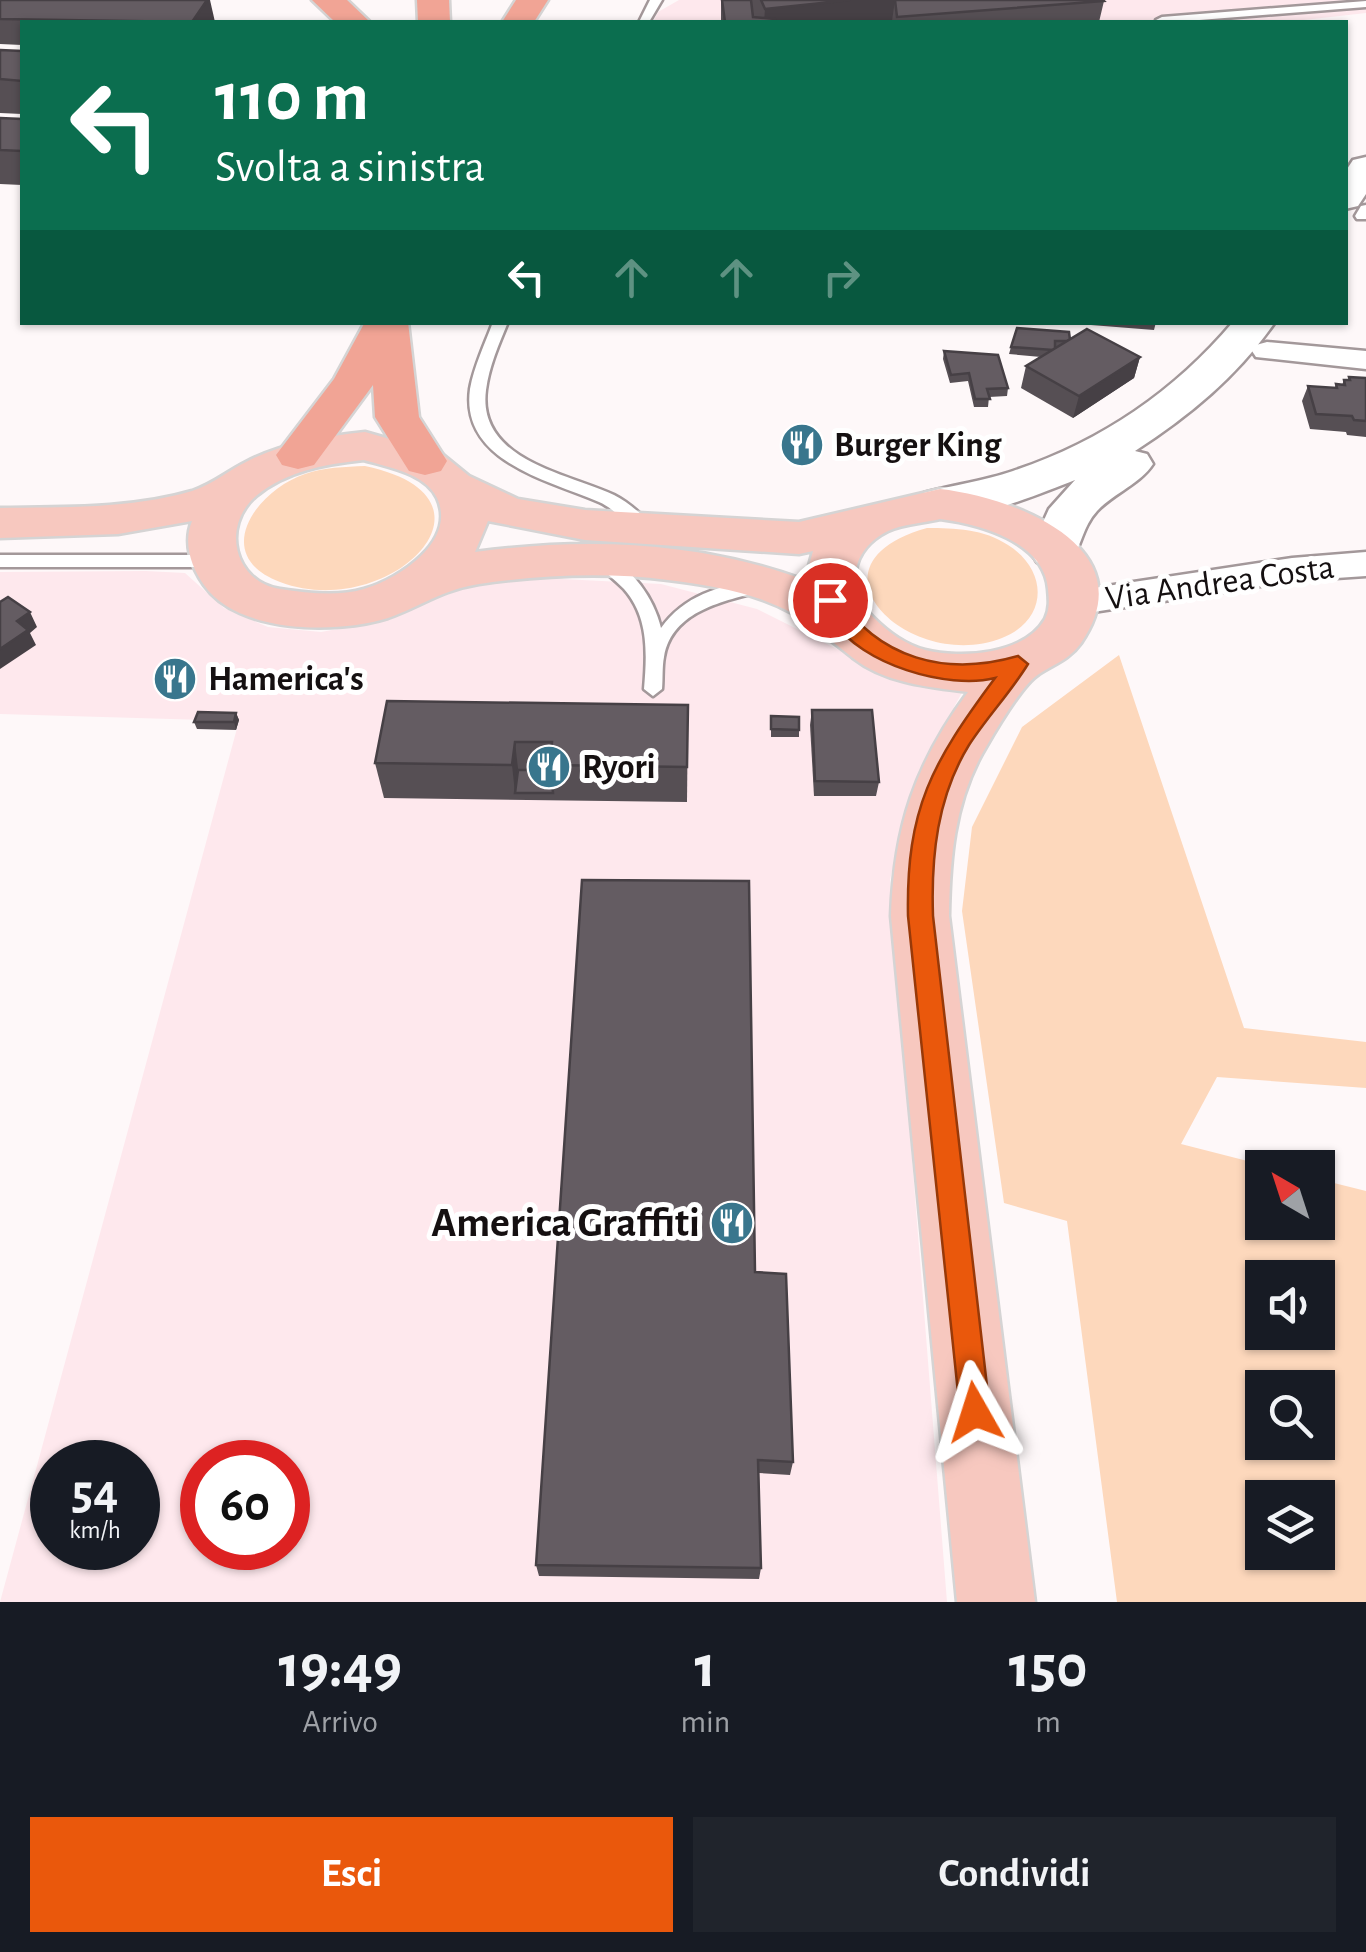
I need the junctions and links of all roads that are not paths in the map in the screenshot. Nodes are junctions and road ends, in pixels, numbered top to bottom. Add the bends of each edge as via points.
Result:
1 (328, 0) edge
2 (1366, 4) edge
3 (352, 20) edge
4 (1162, 20) edge
5 (385, 325) edge
6 (387, 325) edge
7 (499, 325) edge
8 (1270, 332) edge
9 (1366, 360) edge
10 (298, 455) junction
11 (440, 474) junction
12 (232, 493) junction
13 (940, 504) junction
14 (0, 522) edge
15 (858, 526) junction
16 (647, 529) junction
17 (1054, 551) junction
18 (0, 560) edge
19 (214, 561) junction
20 (604, 561) junction
21 (1366, 564) edge
22 (432, 577) junction
23 (772, 586) junction
24 (1074, 604) junction
25 (848, 628) junction
26 (656, 653) junction
27 (1018, 664) junction
28 (653, 689) dead end
29 (996, 1602) edge

1 - 3 highway
2 - 4 lane
5 - 10 highway via 353,383
6 - 11 highway via 397,417
7 - 16 lane via 478,393 487,434 526,467 613,501
8 - 9 street
8 - 13 main road via 1233,352 1173,406 1097,456 996,494
8 - 17 main road via 1198,418 1084,493 1060,526
10 - 11 main road via 365,446 397,451
10 - 12 main road
11 - 16 main road via 487,504 527,517
11 - 22 main road via 465,508 464,532
12 - 14 main road via 160,516
12 - 19 main road via 216,515
13 - 15 main road via 888,512
13 - 17 main road via 996,514
15 - 16 main road via 799,538
15 - 25 main road via 838,546 828,571 830,600
17 - 24 main road via 1070,576
18 - 19 lane
19 - 22 main road via 228,583 286,611 364,608
20 - 22 main road via 532,559
20 - 23 main road via 718,572
20 - 26 lane via 647,608
21 - 24 street, Via Andrea Costa via 1276,569
23 - 25 main road via 807,599
23 - 26 lane via 696,603 671,625
24 - 27 main road via 1064,631
25 - 27 main road via 877,651 917,667 975,673
26 - 28 lane
27 - 29 main road via 960,742 934,792 919,866

